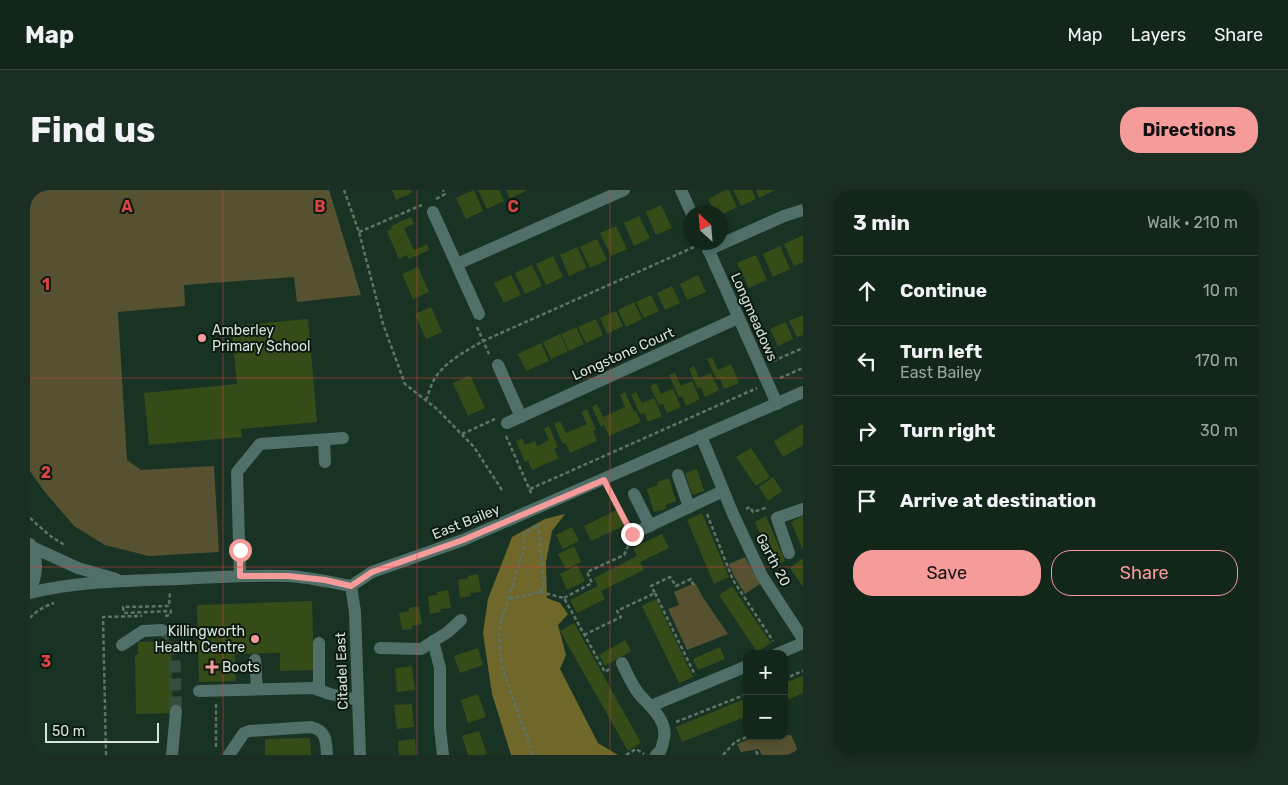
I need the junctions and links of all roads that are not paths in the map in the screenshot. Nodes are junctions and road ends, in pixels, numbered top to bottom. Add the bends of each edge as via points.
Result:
1 (624, 190) edge
2 (681, 190) edge
3 (688, 205) edge
4 (803, 210) edge
5 (433, 212) dead end
6 (728, 237) edge
7 (704, 250) edge
8 (457, 264) junction
9 (479, 314) road end
10 (738, 318) junction
11 (498, 365) road end
12 (803, 392) edge
13 (776, 404) junction
14 (521, 417) junction
15 (503, 425) road end
16 (701, 436) junction
17 (343, 438) dead end
18 (324, 440) junction
19 (325, 462) dead end
20 (678, 475) dead end
21 (723, 490) junction
22 (634, 494) dead end
23 (689, 507) junction
24 (803, 509) edge
25 (650, 526) junction
26 (632, 534) road end
27 (31, 546) edge
28 (789, 553) dead end
29 (240, 576) junction
30 (122, 580) junction
31 (351, 586) junction
32 (30, 589) edge
33 (30, 593) edge
34 (461, 620) dead end
35 (162, 630) dead end
36 (803, 639) edge
37 (433, 641) junction
38 (319, 643) dead end
39 (803, 643) edge
40 (122, 645) dead end
41 (380, 648) dead end
42 (786, 650) edge
43 (255, 660) dead end
44 (622, 663) road end
45 (743, 668) edge
46 (257, 689) junction
47 (319, 690) junction
48 (199, 691) dead end
49 (358, 700) junction
50 (651, 706) junction
51 (176, 711) tunnel mouth
52 (172, 755) edge
53 (229, 755) edge
54 (327, 755) edge
55 (360, 755) edge
56 (443, 755) edge
57 (656, 755) edge

1 - 8 street
2 - 3 street
4 - 6 street
5 - 8 street
7 - 10 street, Longmeadows
8 - 9 street
10 - 13 street, Longmeadows
10 - 14 street, Longstone Court
11 - 14 street
12 - 13 street, East Bailey
13 - 16 street, East Bailey
14 - 15 street, Longstone Court
16 - 21 street, Garth 20
16 - 31 street, East Bailey via 463,540 372,572
17 - 18 street
18 - 19 street
18 - 29 street via 260,444 237,472
20 - 23 street
21 - 23 street
21 - 36 street, Garth 20 via 762,576
22 - 25 street
23 - 25 street
24 - 28 street via 778,518
25 - 26 street
27 - 30 street via 78,568
27 - 32 street via 36,558 36,575
29 - 30 street
29 - 31 street via 288,576
30 - 33 street
31 - 49 street, Citadel East via 356,612
34 - 37 street
35 - 40 street via 143,631
37 - 41 street via 421,649
37 - 56 street via 440,668
38 - 47 street
39 - 42 street
43 - 46 street
44 - 50 street via 638,693
45 - 50 street
46 - 47 street
46 - 48 street
47 - 49 street
49 - 55 street, Citadel East
50 - 57 street via 663,723 665,736
51 - 52 street
53 - 54 street via 244,733 249,731 311,727 326,738

